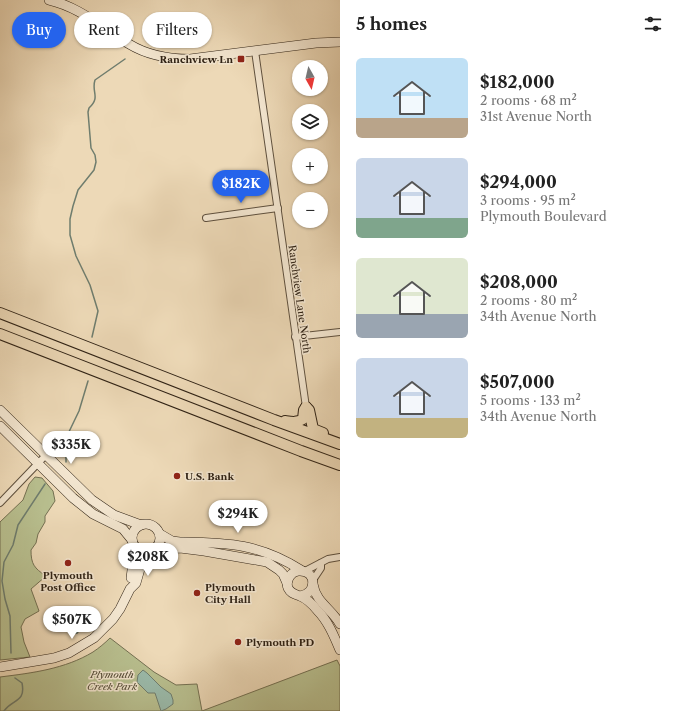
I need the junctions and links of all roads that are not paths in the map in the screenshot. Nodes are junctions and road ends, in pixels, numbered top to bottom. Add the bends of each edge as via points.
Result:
1 (49, 0) edge
2 (340, 42) edge
3 (255, 51) junction
4 (278, 208) junction
5 (206, 218) dead end
6 (0, 312) edge
7 (340, 332) edge
8 (0, 334) edge
9 (295, 337) junction
10 (0, 340) edge
11 (48, 352) junction
12 (306, 407) junction
13 (0, 410) edge
14 (274, 420) junction
15 (0, 426) edge
16 (340, 439) edge
17 (340, 444) edge
18 (46, 455) junction
19 (38, 464) junction
20 (340, 465) edge
21 (0, 503) edge
22 (141, 525) junction
23 (160, 534) junction
24 (134, 543) junction
25 (152, 551) junction
26 (340, 557) edge
27 (321, 563) junction
28 (302, 571) junction
29 (313, 582) junction
30 (288, 584) junction
31 (130, 589) junction
32 (300, 596) junction
33 (340, 624) edge
34 (340, 650) edge
35 (0, 667) edge

1 - 3 street via 79,11 129,45 159,56 190,59
2 - 3 street
3 - 4 street, Ranchview Lane North
4 - 5 street
4 - 9 street, Ranchview Lane North
6 - 14 main road
7 - 9 street
8 - 11 main road
9 - 12 street, Ranchview Lane North
10 - 11 main road
11 - 20 main road
12 - 14 main road via 300,421
12 - 16 main road via 313,429
13 - 18 street
14 - 17 main road
15 - 19 street
18 - 19 street
18 - 22 street via 98,505 114,515
19 - 21 street
19 - 24 street via 83,507 99,518 124,529
22 - 23 street via 153,526
22 - 24 street via 134,531
23 - 25 street via 160,543
23 - 28 street via 172,541 225,543 251,547
24 - 25 street via 142,552
24 - 31 street
25 - 30 street via 180,548 267,562 284,574
25 - 31 street via 142,562 136,582
26 - 27 street
27 - 28 street
27 - 29 street
28 - 29 street via 311,576
28 - 30 street via 293,573 288,579
29 - 32 street via 308,594
29 - 33 street via 317,598
30 - 32 street via 291,592
31 - 35 street via 123,605 112,619 79,648 46,660
32 - 34 street via 318,611 331,629

